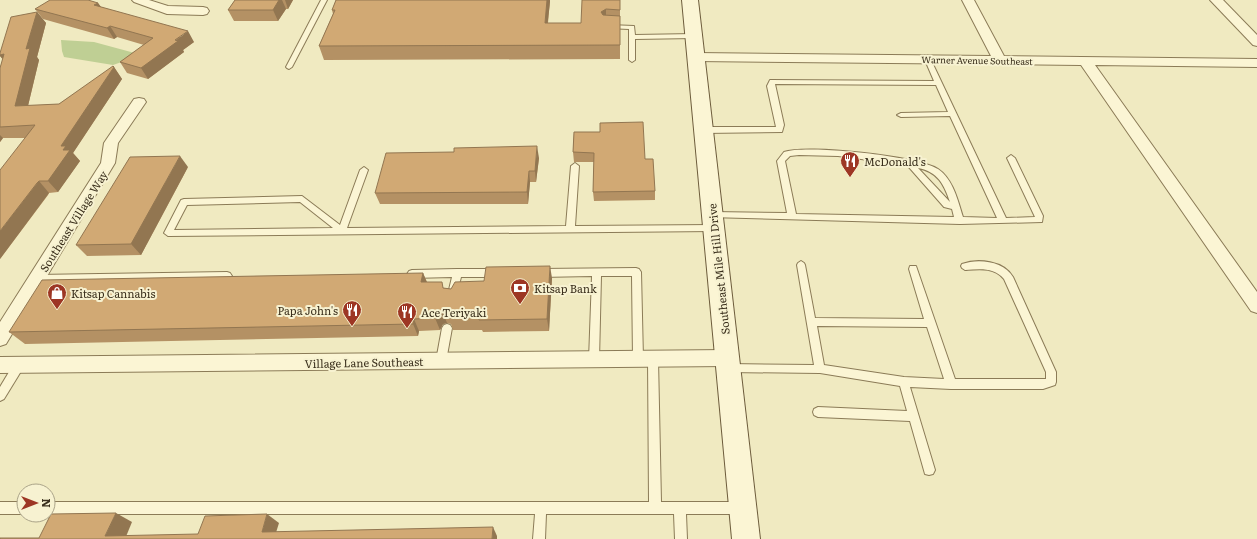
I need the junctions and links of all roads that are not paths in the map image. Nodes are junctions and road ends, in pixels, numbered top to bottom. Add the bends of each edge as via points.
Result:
1 (138, 0) edge
2 (324, 0) edge
3 (690, 0) edge
4 (968, 0) edge
5 (1216, 0) edge
6 (203, 11) dead end
7 (606, 26) edge
8 (632, 36) junction
9 (694, 36) junction
10 (1257, 42) edge
11 (696, 56) junction
12 (632, 60) dead end
13 (928, 60) junction
14 (1000, 61) junction
15 (1085, 61) junction
16 (1257, 63) edge
17 (289, 67) dead end
18 (939, 83) junction
19 (139, 102) dead end
20 (953, 114) junction
21 (901, 115) dead end
22 (703, 130) junction
23 (1011, 158) dead end
24 (909, 163) junction
25 (575, 166) dead end
26 (364, 170) dead end
27 (955, 206) junction
28 (792, 217) junction
29 (960, 220) junction
30 (1003, 221) junction
31 (713, 222) junction
32 (570, 229) junction
33 (342, 231) junction
34 (801, 265) dead end
35 (965, 266) dead end
36 (913, 269) dead end
37 (596, 272) junction
38 (457, 273) junction
39 (503, 273) edge
40 (534, 273) edge
41 (401, 274) edge
42 (235, 276) edge
43 (36, 279) junction
44 (452, 297) edge
45 (1257, 306) edge
46 (811, 322) junction
47 (930, 323) junction
48 (447, 328) edge
49 (0, 338) edge
50 (645, 359) junction
51 (594, 360) junction
52 (441, 361) junction
53 (728, 363) junction
54 (0, 365) edge
55 (19, 365) junction
56 (820, 369) junction
57 (904, 382) junction
58 (950, 384) junction
59 (0, 396) edge
60 (818, 412) dead end
61 (913, 416) junction
62 (929, 470) dead end
63 (0, 508) edge
64 (16, 508) edge
65 (56, 508) edge
66 (541, 508) junction
67 (655, 508) junction
68 (680, 508) junction
69 (742, 508) junction
70 (539, 539) edge
71 (681, 539) edge
72 (746, 539) edge

1 - 6 street via 167,10
2 - 17 lane
3 - 9 main road, Southeast Mile Hill Drive
4 - 14 street
5 - 10 street
7 - 8 lane via 632,27
8 - 9 lane
8 - 12 lane
9 - 11 main road, Southeast Mile Hill Drive
11 - 13 street, Warner Avenue Southeast
11 - 22 main road, Southeast Mile Hill Drive
13 - 14 street, Warner Avenue Southeast
13 - 18 lane
14 - 15 street, Warner Avenue Southeast
15 - 16 street, Warner Avenue Southeast
15 - 45 street
18 - 20 lane
18 - 22 lane via 772,82 779,130
19 - 43 street, Southeast Village Way via 111,143 108,163
20 - 21 lane
20 - 30 lane
22 - 31 main road, Southeast Mile Hill Drive
23 - 30 lane via 1039,220
24 - 27 lane via 947,205
24 - 27 lane via 934,170 945,180
24 - 28 lane via 813,152 790,153 781,161
25 - 32 lane
26 - 33 lane
27 - 29 lane
28 - 29 lane
28 - 31 lane
29 - 30 lane
31 - 32 lane
31 - 53 main road, Southeast Mile Hill Drive
32 - 33 lane
33 - 33 lane via 302,232 168,232 184,202 302,199
34 - 46 lane
35 - 58 lane via 1003,269 1051,372 1051,382
36 - 47 lane
37 - 40 lane
37 - 50 lane via 636,272
37 - 51 lane
38 - 39 lane
38 - 41 lane
38 - 44 lane
42 - 43 lane
43 - 49 street, Southeast Village Way
46 - 47 lane
46 - 56 lane
47 - 58 lane
48 - 52 lane
50 - 51 street, Village Lane Southeast
50 - 53 street, Village Lane Southeast
50 - 67 lane
51 - 52 street, Village Lane Southeast
52 - 55 street, Village Lane Southeast
53 - 56 lane
53 - 69 main road, Southeast Mile Hill Drive
54 - 55 street, Village Lane Southeast
55 - 59 lane
56 - 57 lane
57 - 58 lane
57 - 61 lane
60 - 61 lane
61 - 62 lane
63 - 64 lane
65 - 66 lane
66 - 67 lane
66 - 70 lane
67 - 68 lane
68 - 69 lane
68 - 71 lane
69 - 72 main road, Southeast Mile Hill Drive

